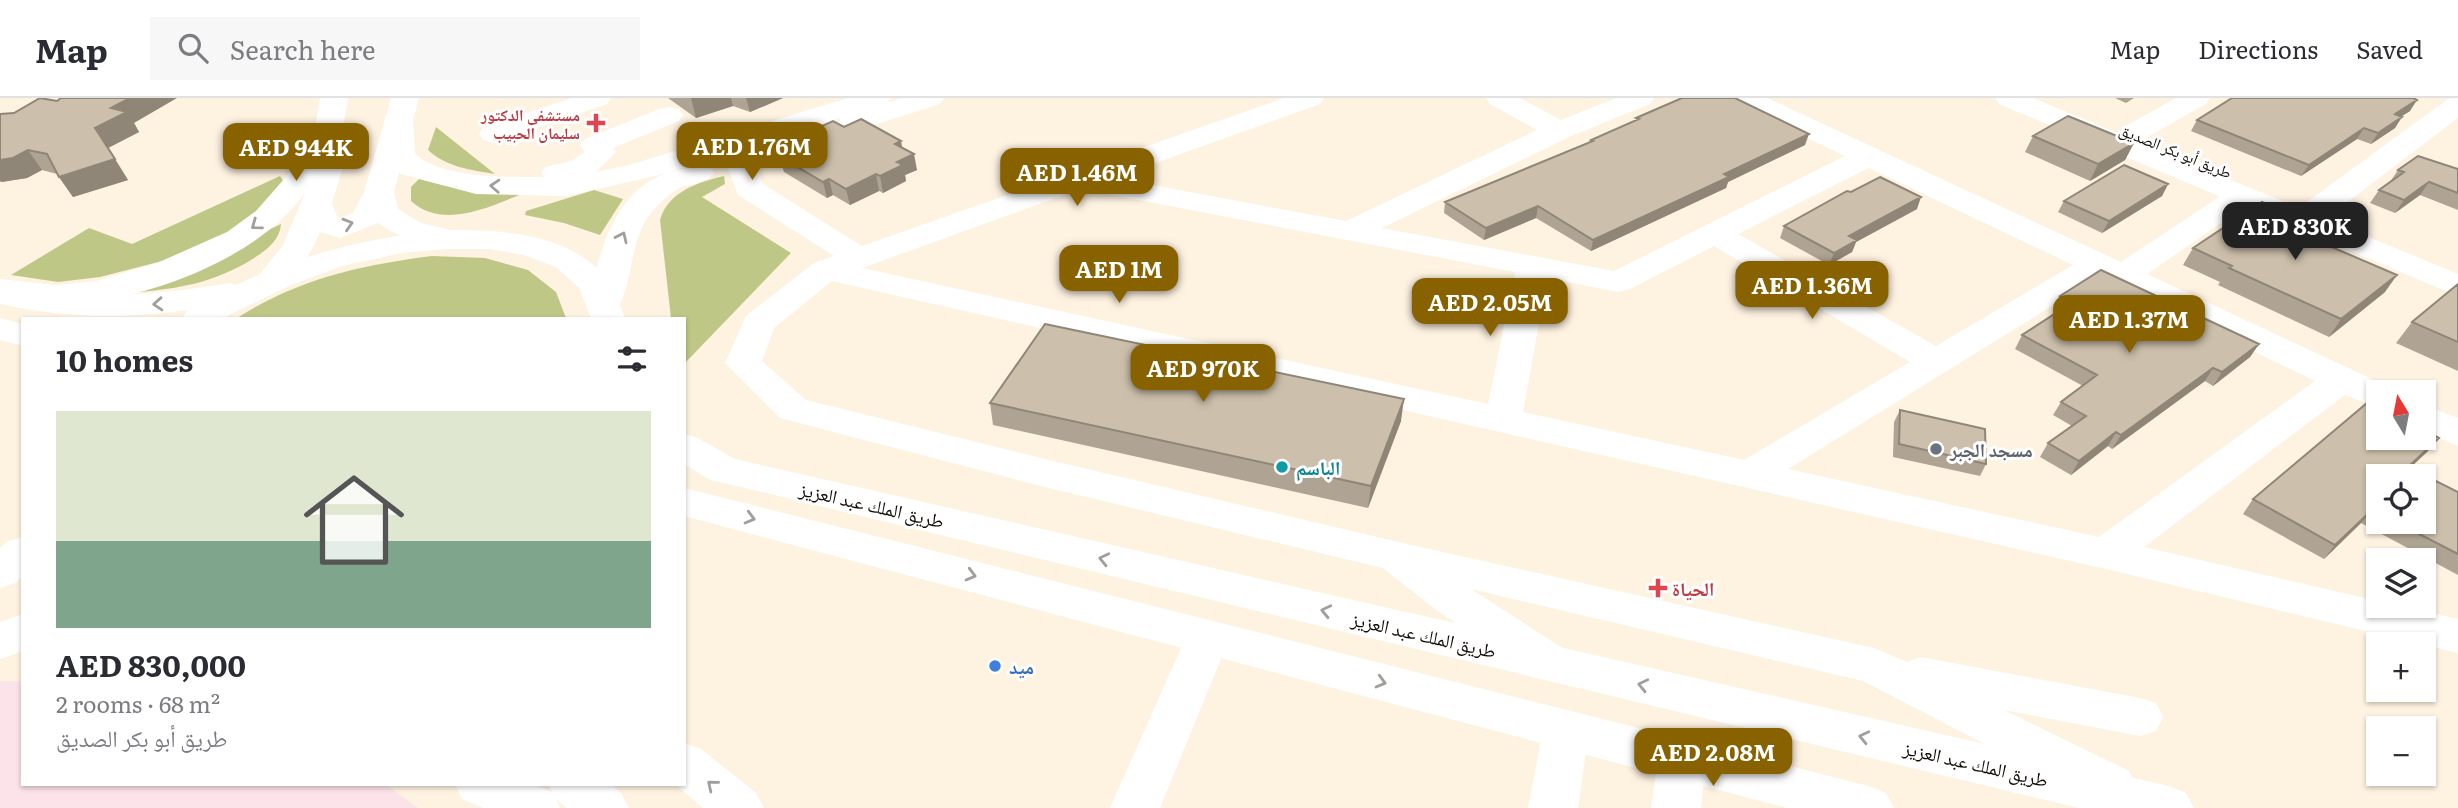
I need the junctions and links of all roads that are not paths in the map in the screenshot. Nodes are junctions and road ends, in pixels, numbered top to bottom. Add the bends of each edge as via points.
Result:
1 (334, 98) edge
2 (597, 98) edge
3 (877, 98) edge
4 (930, 98) edge
5 (1309, 98) edge
6 (1500, 98) edge
7 (1640, 98) edge
8 (1745, 98) edge
9 (2009, 98) edge
10 (2049, 98) edge
11 (2196, 98) edge
12 (403, 103) edge
13 (2449, 106) edge
14 (1559, 131) junction
15 (2134, 133) junction
16 (493, 134) dead end
17 (328, 135) junction
18 (756, 138) junction
19 (1869, 156) junction
20 (540, 170) dead end
21 (1079, 180) junction
22 (379, 192) junction
23 (2242, 195) junction
24 (317, 203) junction
25 (2318, 209) junction
26 (1350, 231) junction
27 (1714, 233) junction
28 (444, 238) junction
29 (842, 264) junction
30 (1533, 265) junction
31 (2458, 266) edge
32 (2111, 270) junction
33 (262, 284) junction
34 (2458, 286) edge
35 (0, 291) edge
36 (55, 305) junction
37 (606, 310) edge
38 (103, 317) edge
39 (201, 317) edge
40 (0, 329) edge
41 (21, 334) edge
42 (0, 345) edge
43 (21, 350) edge
44 (1937, 362) junction
45 (2342, 379) junction
46 (2366, 390) edge
47 (1503, 421) junction
48 (2436, 423) edge
49 (2458, 433) edge
50 (686, 449) edge
51 (704, 466) edge
52 (1749, 475) junction
53 (686, 503) edge
54 (21, 554) edge
55 (2106, 554) junction
56 (1396, 556) junction
57 (0, 572) edge
58 (21, 632) edge
59 (2458, 636) edge
60 (1208, 637) junction
61 (0, 642) edge
62 (1548, 662) junction
63 (1874, 666) junction
64 (2140, 717) dead end
65 (1566, 730) junction
66 (1682, 760) junction
67 (686, 765) edge
68 (484, 786) edge
69 (575, 786) edge
70 (2158, 805) edge
71 (535, 808) edge
72 (604, 808) edge
73 (739, 808) edge
74 (1135, 808) edge
75 (1553, 808) edge
76 (1676, 808) edge
77 (1869, 808) edge

1 - 17 main road
2 - 16 main road
3 -> 12 main road via 635,173 568,187 476,185 412,168 400,155
4 - 18 main road
5 - 21 main road
6 - 14 main road
7 - 14 main road
8 - 19 main road
9 - 23 main road, طريق أبو بكر الصديق
10 - 15 main road, طريق أبو بكر الصديق
11 - 15 main road
12 - 22 main road
13 - 25 main road via 2409,155
14 - 26 main road
15 - 25 main road, طريق أبو بكر الصديق
17 - 24 main road via 331,156
17 -> 35 main road via 283,201 256,227 215,249 130,282 77,293
18 - 20 main road via 741,115 680,123 595,145 601,152 578,170
18 - 29 main road via 741,163 749,189
37 -> 18 main road via 618,241 635,211 664,185
19 - 27 main road
19 - 32 main road
21 - 26 main road
21 - 29 main road
24 -> 22 main road via 323,222 340,229 365,219
22 - 28 main road via 383,214 410,230
23 - 32 main road
23 - 34 main road, طريق أبو بكر الصديق
24 - 33 main road via 298,247
25 - 31 main road, طريق أبو بكر الصديق
26 - 30 main road
27 - 30 main road via 1618,282
27 - 44 main road
28 - 33 main road via 331,258
28 - 37 main road via 502,240 551,252 586,273
29 - 47 main road
29 - 56 main road via 758,323 743,363 793,410
30 - 47 main road
32 - 44 main road
32 - 45 main road
33 -> 36 main road via 178,303
33 - 39 main road
35 - 36 main road
36 - 38 main road
40 - 41 main road
42 - 43 main road
44 - 52 main road
45 - 46 main road
45 - 55 main road
47 - 52 main road
48 - 49 main road
50 - 51 main road, طريق الملك عبد العزيز
62 -> 51 main road, طريق الملك عبد العزيز
52 - 55 main road
53 -> 60 main road
54 - 57 main road
55 - 59 main road
56 - 62 main road
56 - 63 main road
58 - 61 main road
60 -> 65 main road
60 - 74 main road
70 -> 62 main road, طريق الملك عبد العزيز
63 - 64 main road
63 - 70 main road
65 - 66 main road
65 - 75 main road
66 - 76 main road
66 - 77 main road
73 -> 67 main road
68 - 71 main road
69 - 72 main road

